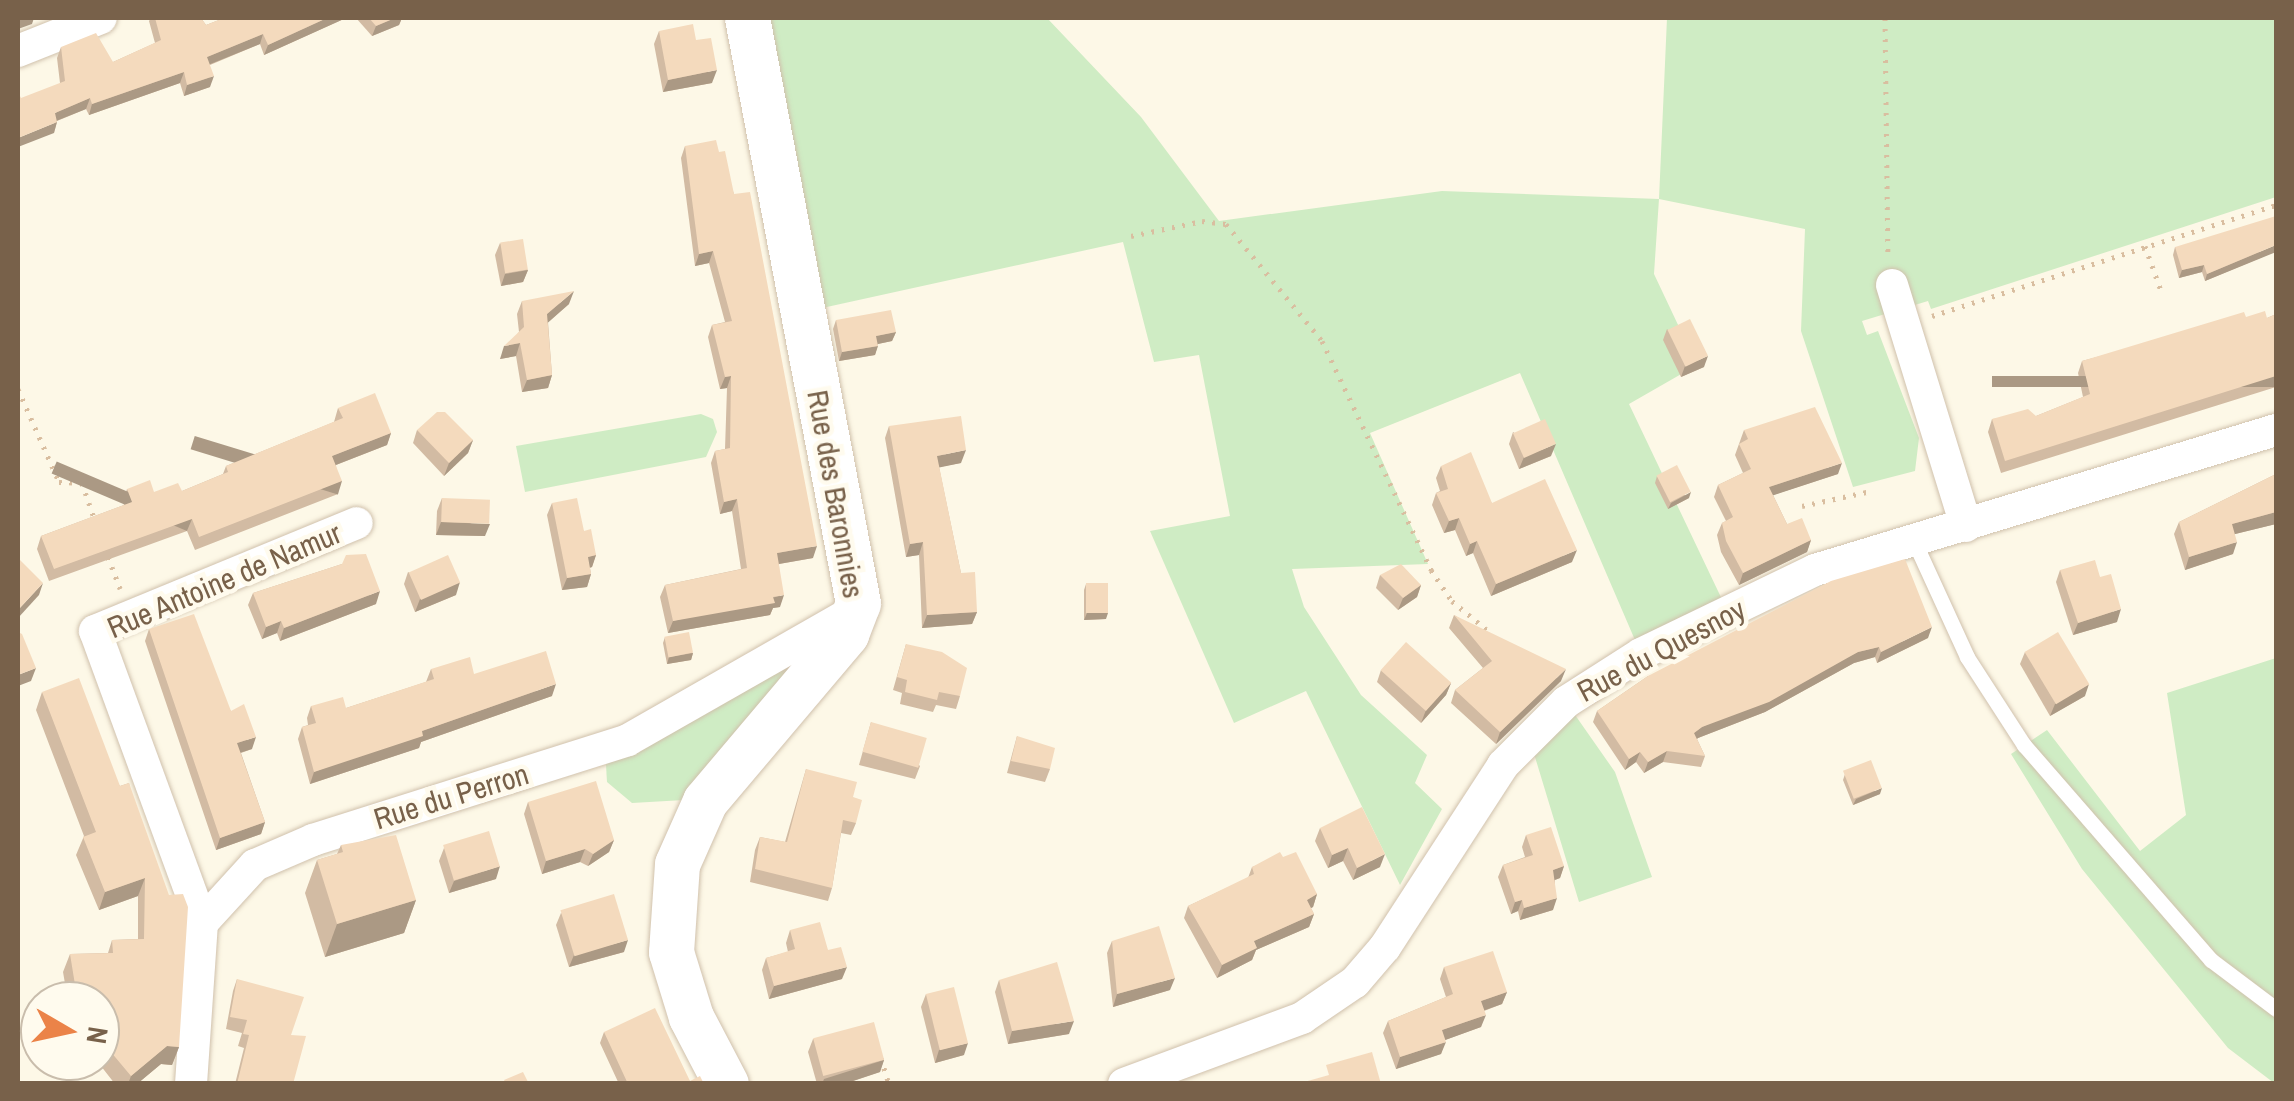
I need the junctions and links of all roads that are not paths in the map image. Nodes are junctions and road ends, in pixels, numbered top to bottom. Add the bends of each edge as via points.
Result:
1 (102, 18) edge
2 (747, 18) edge
3 (18, 51) edge
4 (1892, 286) road end
5 (2276, 430) edge
6 (358, 523) dead end
7 (1966, 526) junction
8 (1914, 541) junction
9 (856, 610) junction
10 (202, 922) junction
11 (2276, 1009) edge
12 (191, 1084) edge
13 (726, 1084) edge
14 (1124, 1084) edge

1 - 3 street
2 - 9 street, Rue des Baronnies via 858,590
4 - 7 street
5 - 7 street, Rue du Quesnoy
6 - 10 street, Rue Antoine de Namur via 95,631
7 - 8 street, Rue du Quesnoy
8 - 11 lane via 1966,656 2036,760 2211,960
8 - 14 street, Rue du Quesnoy via 1815,570 1598,680 1543,722 1503,765 1386,948 1355,982 1302,1018
9 - 10 street, Rue du Perron via 628,740 275,856 219,898
9 - 13 street, Rue des Baronnies via 846,634 705,800 677,864 672,952 690,1017
10 - 12 street

